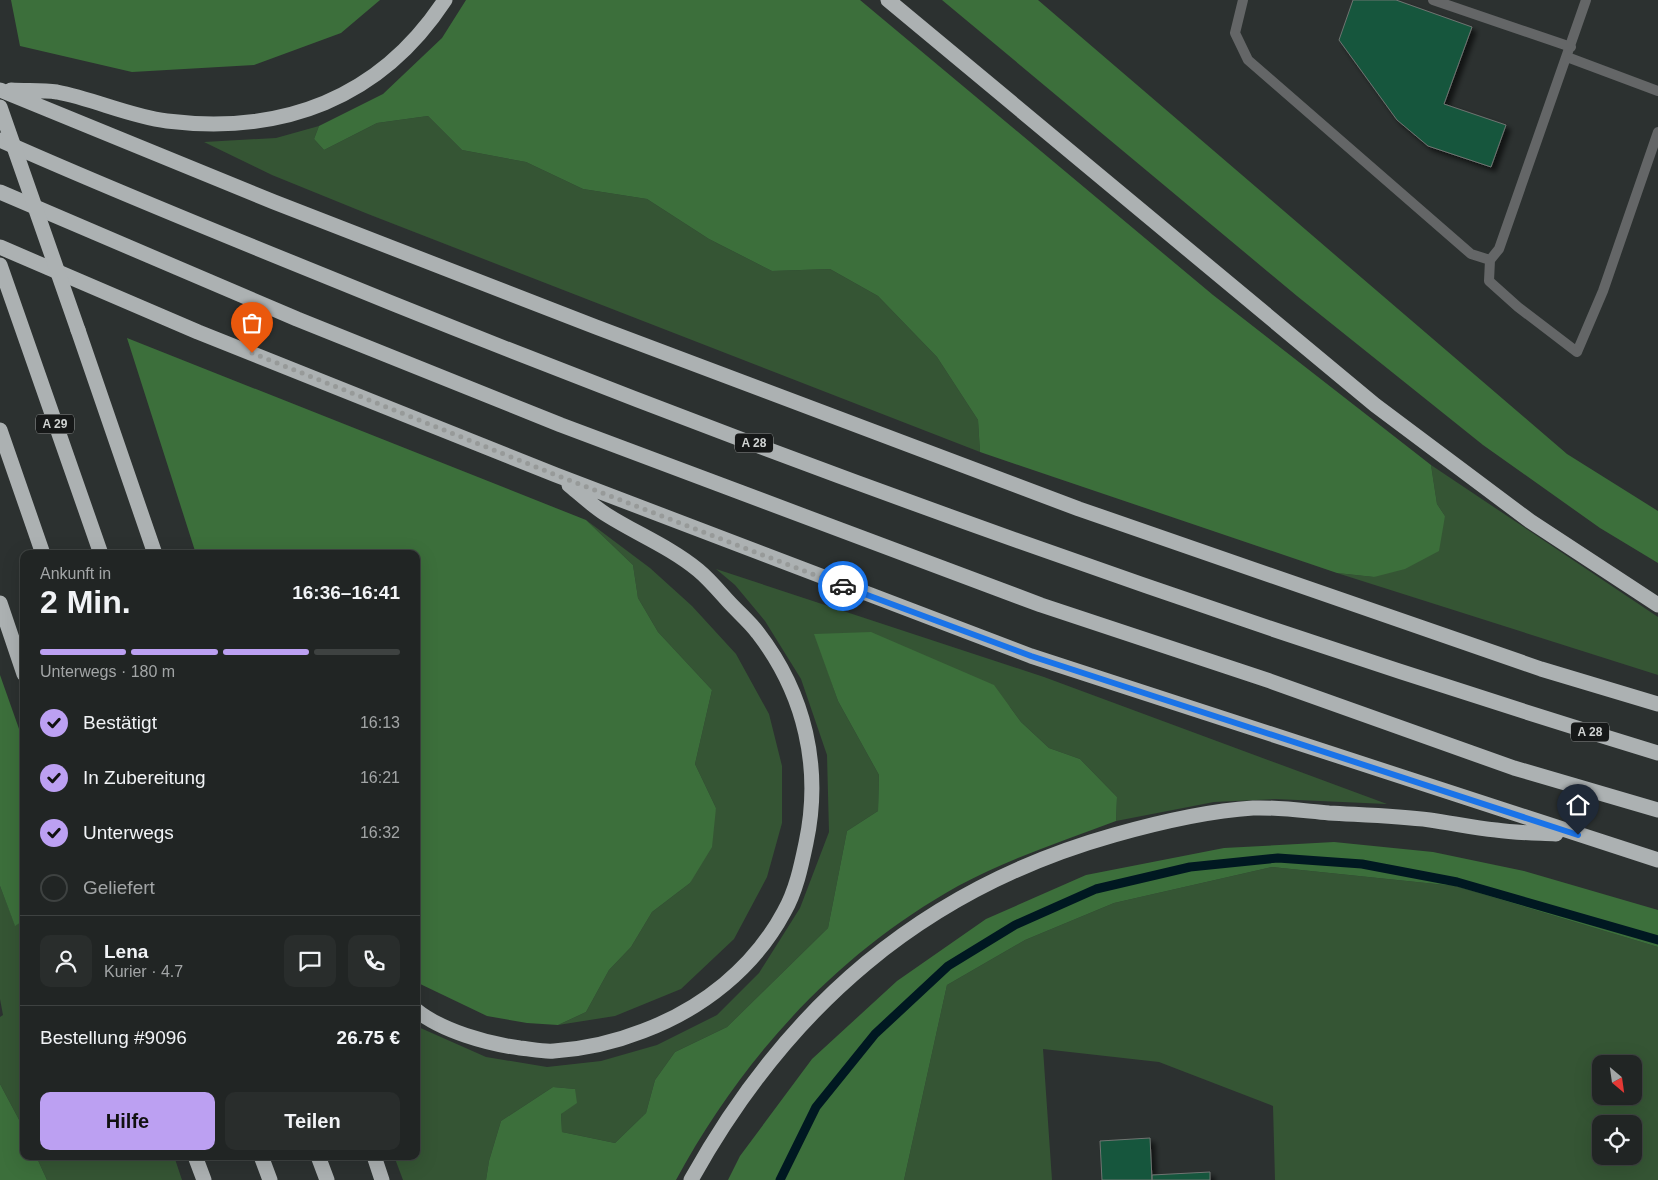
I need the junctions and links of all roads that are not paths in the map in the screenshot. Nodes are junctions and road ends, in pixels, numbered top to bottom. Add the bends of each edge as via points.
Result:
1 (445, 0) edge
2 (888, 0) edge
3 (1243, 0) edge
4 (1433, 0) edge
5 (1586, 0) edge
6 (1569, 52) junction
7 (0, 90) edge
8 (1658, 91) edge
9 (0, 107) edge
10 (1658, 132) edge
11 (0, 140) edge
12 (0, 192) edge
13 (0, 247) edge
14 (1490, 260) junction
15 (0, 266) edge
16 (0, 430) edge
17 (556, 475) junction
18 (43, 550) edge
19 (100, 550) edge
20 (154, 550) edge
21 (0, 603) edge
22 (1658, 605) edge
23 (20, 662) edge
24 (1658, 704) edge
25 (1658, 753) edge
26 (1658, 810) edge
27 (1578, 835) junction
28 (1658, 860) edge
29 (420, 1013) edge
30 (196, 1160) edge
31 (262, 1160) edge
32 (320, 1160) edge
33 (375, 1160) edge
34 (204, 1180) edge
35 (270, 1180) edge
36 (327, 1180) edge
37 (382, 1180) edge
38 (691, 1180) edge

1 - 7 highway via 428,26 373,78 313,109 278,118 224,124 165,121 56,92
2 - 22 highway via 1375,405 1530,521
3 - 14 lane via 1235,33 1248,60 1471,254
4 - 6 lane
5 - 6 lane
6 - 8 lane
6 - 14 lane via 1499,248
7 - 24 highway via 274,202 587,324 1079,509 1541,669
9 - 20 highway, bridge
10 - 14 lane via 1603,291 1577,352 1518,307 1489,280
11 - 25 highway, A 28 via 91,181 571,375 1064,559
12 - 26 highway via 288,316 552,421 1022,598 1270,681 1514,768
13 - 17 highway via 207,336
15 - 19 highway, A 29
16 - 18 highway
17 - 27 highway via 1031,656
17 - 29 highway via 606,515 652,539 699,570 758,633 791,686 811,754 813,790 811,818 798,878 785,912 740,972 702,1002 667,1022 618,1041 552,1052 493,1044
21 - 23 highway
27 - 28 highway
27 - 38 highway via 1256,808 1153,824 1031,862 971,891 927,918 843,983 804,1021 749,1086
30 - 34 highway
31 - 35 highway
32 - 36 highway
33 - 37 highway

